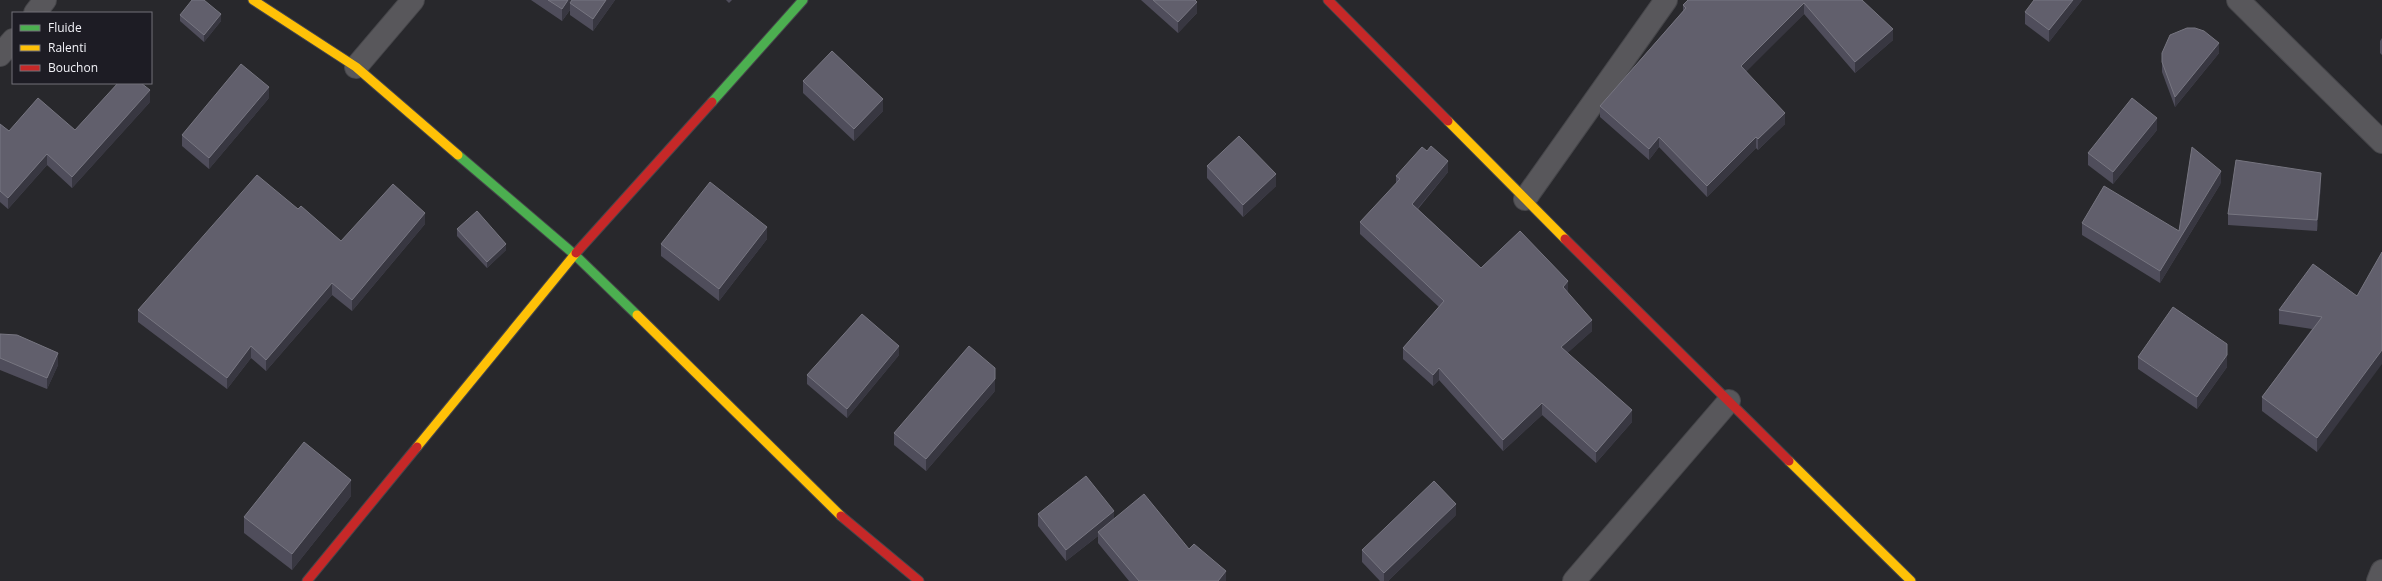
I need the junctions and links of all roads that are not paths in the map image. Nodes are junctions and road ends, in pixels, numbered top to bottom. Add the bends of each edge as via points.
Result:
1 (45, 0) edge
2 (254, 0) edge
3 (413, 0) edge
4 (803, 0) edge
5 (1328, 0) edge
6 (1666, 0) edge
7 (2238, 0) edge
8 (36, 12) edge
9 (12, 41) edge
10 (0, 56) edge
11 (356, 67) junction
12 (2382, 142) edge
13 (1525, 199) junction
14 (575, 255) junction
15 (1729, 400) junction
16 (2382, 571) edge
17 (310, 580) edge
18 (919, 581) edge
19 (1574, 581) edge
20 (1911, 581) edge
21 (2378, 581) edge

1 - 8 street
2 - 11 street
3 - 11 street
4 - 14 street
5 - 13 street
6 - 13 street
7 - 12 street
9 - 10 street
11 - 14 street
13 - 15 street
14 - 17 street
14 - 18 street via 852,527
15 - 19 street
15 - 20 street
16 - 21 street

